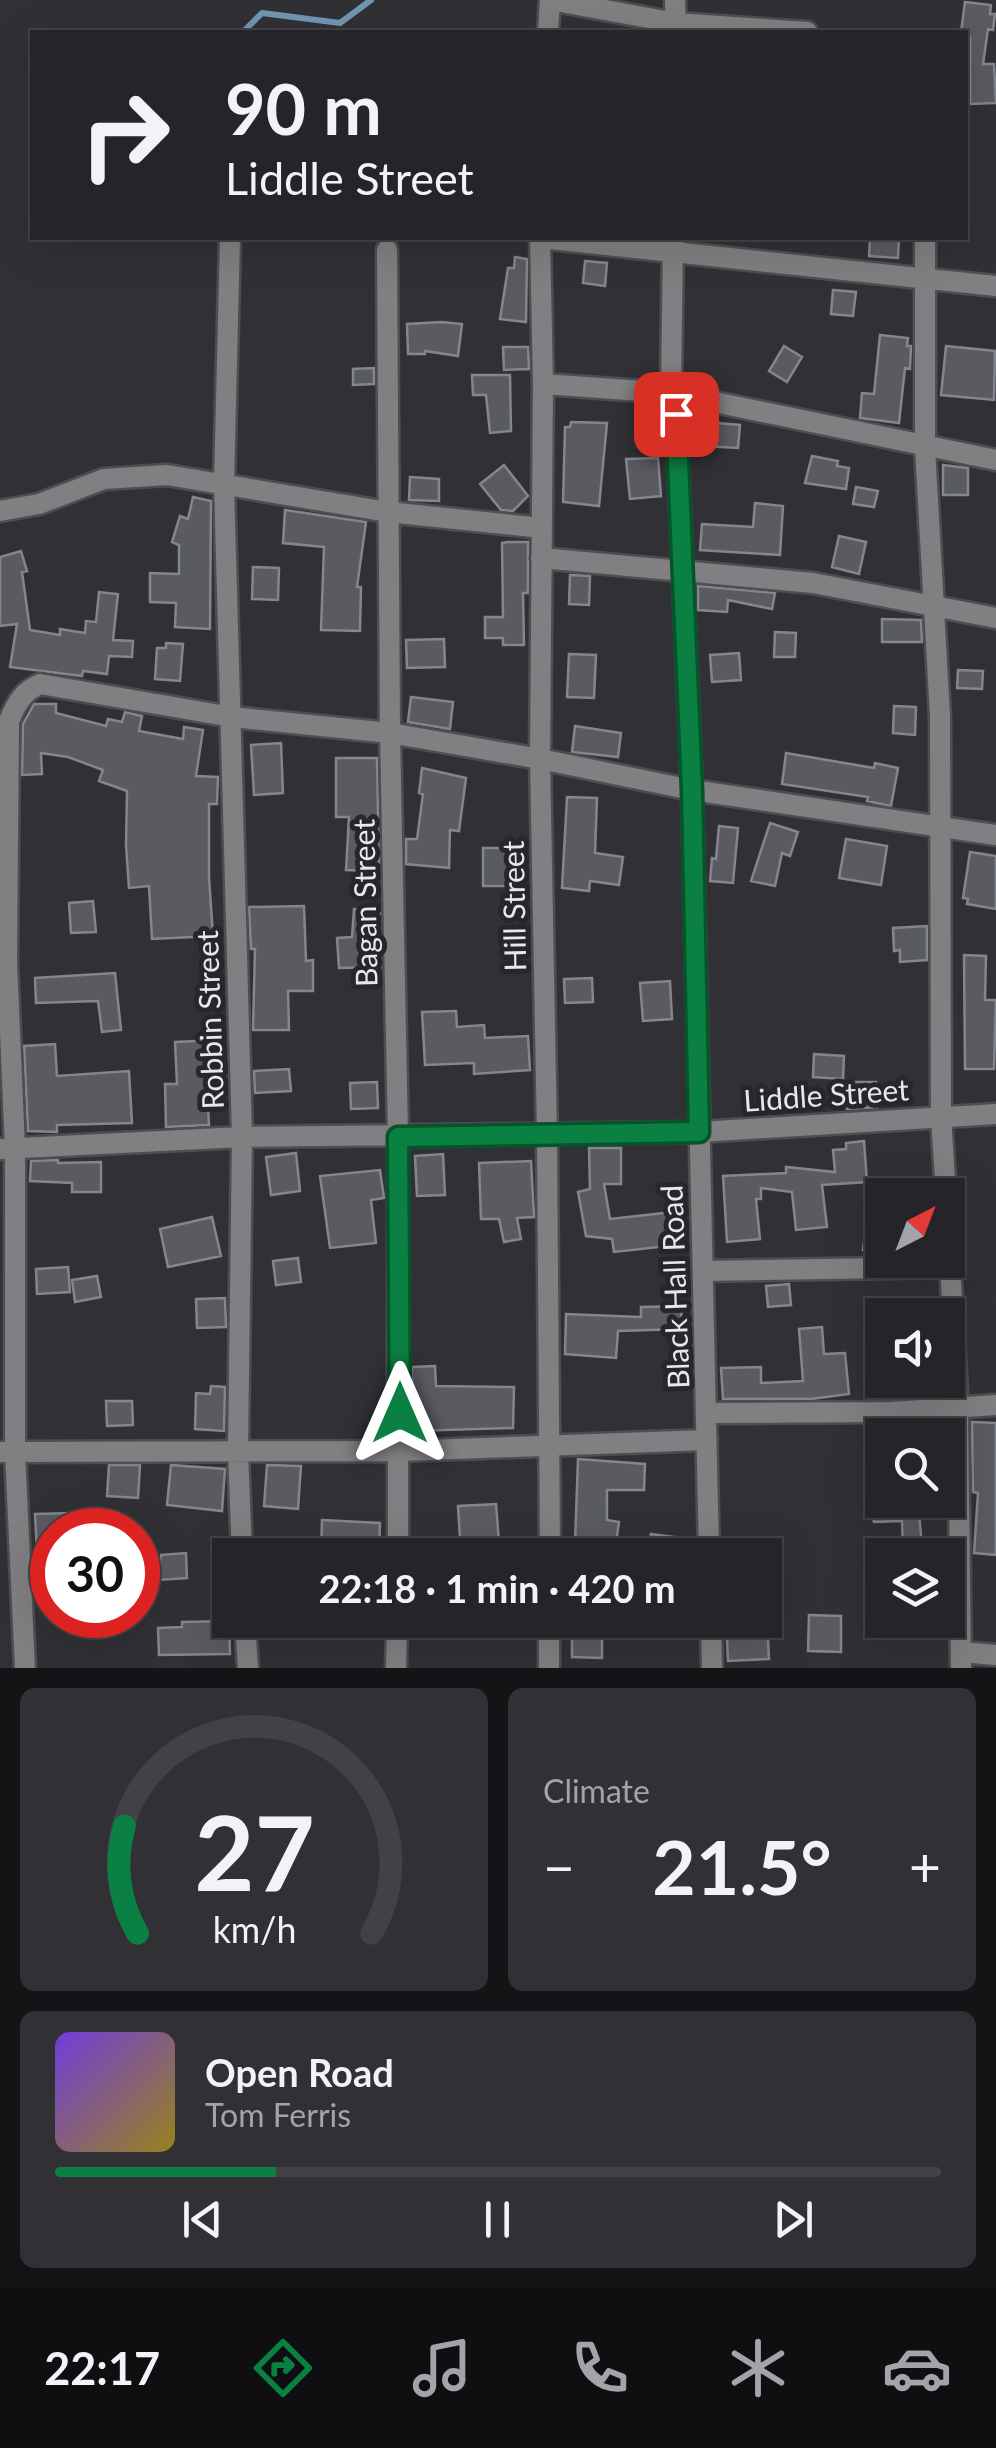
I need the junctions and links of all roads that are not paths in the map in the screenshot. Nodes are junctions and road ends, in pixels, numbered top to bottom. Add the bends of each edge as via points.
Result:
1 (550, 0) edge
2 (675, 0) edge
3 (676, 28) edge
4 (548, 30) edge
5 (742, 30) edge
6 (230, 240) edge
7 (926, 240) edge
8 (541, 244) edge
9 (673, 245) edge
10 (387, 250) dead end
11 (924, 281) junction
12 (996, 286) edge
13 (543, 384) junction
14 (670, 393) junction
15 (925, 448) junction
16 (996, 460) edge
17 (224, 484) junction
18 (0, 511) edge
19 (388, 512) junction
20 (542, 528) junction
21 (541, 558) junction
22 (680, 568) junction
23 (933, 606) junction
24 (996, 618) edge
25 (232, 717) junction
26 (390, 733) junction
27 (540, 759) junction
28 (692, 790) junction
29 (940, 826) junction
30 (996, 836) edge
31 (996, 1114) edge
32 (941, 1116) junction
33 (699, 1132) junction
34 (548, 1135) junction
35 (242, 1137) junction
36 (398, 1137) junction
37 (7, 1149) edge
38 (945, 1178) edge
39 (865, 1268) edge
40 (703, 1271) junction
41 (951, 1278) edge
42 (996, 1406) edge
43 (958, 1410) junction
44 (708, 1413) junction
45 (707, 1440) junction
46 (550, 1445) junction
47 (238, 1451) junction
48 (400, 1451) junction
49 (8, 1452) edge
50 (241, 1538) edge
51 (398, 1538) edge
52 (550, 1538) edge
53 (710, 1538) edge
54 (246, 1638) edge
55 (397, 1638) edge
56 (549, 1638) edge
57 (711, 1638) edge
58 (996, 1654) edge
59 (961, 1660) edge
60 (25, 1668) edge
61 (248, 1668) edge
62 (396, 1668) edge
63 (548, 1668) edge
64 (712, 1668) edge

1 - 3 street
1 - 4 street
2 - 3 street
3 - 5 street
6 - 17 street, Robbin Street
7 - 11 street
8 - 9 street
8 - 13 street, Hill Street
9 - 11 street
9 - 14 street, Black Hall Road
10 - 19 street, Bagan Street
11 - 12 street
11 - 15 street
13 - 14 street
13 - 20 street, Hill Street
14 - 15 street
14 - 22 street, Black Hall Road
15 - 16 street
15 - 23 street
17 - 18 street via 167,475 104,478 39,504
17 - 19 street
17 - 25 street, Robbin Street
19 - 20 street
19 - 26 street, Bagan Street
20 - 21 street, Hill Street
21 - 22 street
21 - 27 street, Hill Street
22 - 23 street
22 - 28 street, Black Hall Road
23 - 24 street
23 - 29 street
25 - 26 street
25 - 35 street, Robbin Street
25 - 37 street via 40,684 16,705 9,720
26 - 27 street
26 - 36 street, Bagan Street
27 - 28 street
27 - 34 street, Hill Street
28 - 29 street
28 - 33 street, Black Hall Road
29 - 30 street
29 - 32 street
31 - 32 street, Liddle Street
32 - 33 street, Liddle Street
32 - 38 street
33 - 34 street, Liddle Street
33 - 40 street, Black Hall Road
34 - 36 street, Liddle Street
34 - 46 street, Hill Street
35 - 36 street, Liddle Street
35 - 37 street, Liddle Street
35 - 47 street, Robbin Street
36 - 48 street, Bagan Street
37 - 49 street
39 - 40 street
40 - 44 street, Black Hall Road
41 - 43 street
42 - 43 street
43 - 44 street
43 - 59 street
44 - 45 street, Black Hall Road
45 - 46 street
45 - 53 street, Black Hall Road
46 - 48 street
46 - 52 street, Hill Street
47 - 48 street
47 - 49 street
47 - 50 street, Robbin Street
48 - 51 street, Bagan Street
49 - 60 street
54 - 61 street
55 - 62 street
56 - 63 street
57 - 64 street
58 - 59 street

